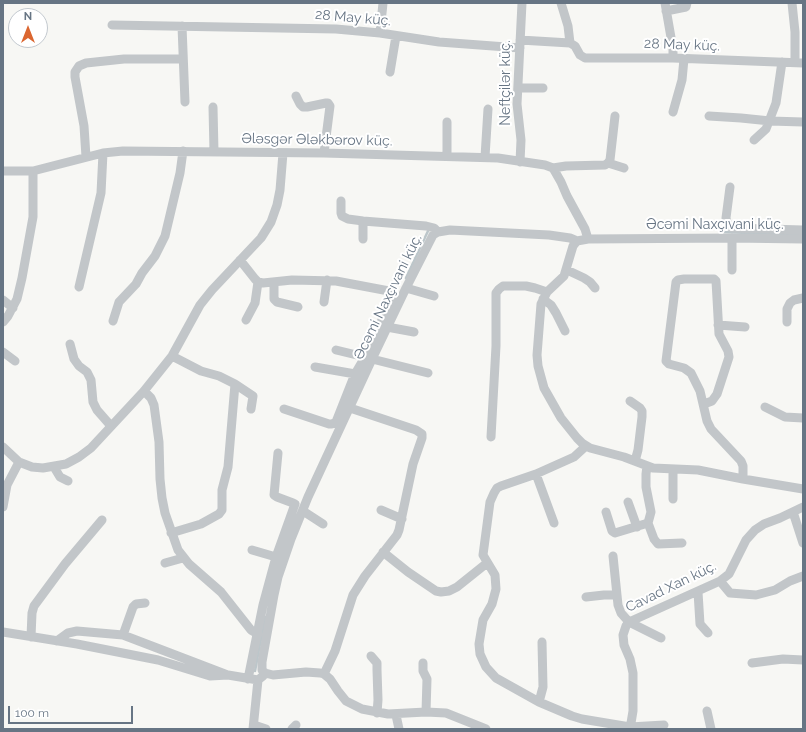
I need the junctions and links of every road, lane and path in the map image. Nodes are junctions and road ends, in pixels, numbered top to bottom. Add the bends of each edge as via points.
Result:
1 (383, 3) edge
2 (522, 3) edge
3 (561, 3) edge
4 (687, 3) edge
5 (791, 3) edge
6 (666, 7) edge
7 (112, 25) dead end
8 (182, 26) junction
9 (380, 33) junction
10 (396, 36) junction
11 (570, 43) junction
12 (520, 44) junction
13 (673, 58) junction
14 (182, 59) junction
15 (684, 59) junction
16 (782, 62) junction
17 (799, 63) edge
18 (390, 72) dead end
19 (518, 88) junction
20 (543, 88) dead end
21 (296, 96) dead end
22 (185, 102) dead end
23 (213, 107) dead end
24 (488, 109) dead end
25 (673, 112) dead end
26 (615, 116) dead end
27 (709, 116) dead end
28 (770, 121) junction
29 (447, 122) dead end
30 (803, 122) edge
31 (754, 140) dead end
32 (183, 152) junction
33 (214, 152) junction
34 (103, 153) junction
35 (283, 153) junction
36 (324, 153) junction
37 (447, 156) junction
38 (86, 157) junction
39 (485, 157) junction
40 (520, 162) junction
41 (608, 163) junction
42 (553, 168) junction
43 (624, 168) dead end
44 (3, 171) edge
45 (33, 171) junction
46 (730, 187) dead end
47 (341, 201) dead end
48 (363, 221) junction
49 (803, 230) edge
50 (438, 232) junction
51 (732, 238) junction
52 (363, 239) dead end
53 (588, 239) junction
54 (803, 239) edge
55 (577, 241) junction
56 (240, 260) junction
57 (567, 270) junction
58 (732, 270) dead end
59 (327, 280) junction
60 (258, 282) junction
61 (274, 283) junction
62 (79, 287) dead end
63 (406, 288) junction
64 (595, 288) dead end
65 (545, 295) junction
66 (434, 296) dead end
67 (803, 298) edge
68 (3, 300) edge
69 (324, 302) dead end
70 (12, 308) junction
71 (298, 308) dead end
72 (246, 320) dead end
73 (113, 321) dead end
74 (3, 322) edge
75 (787, 322) dead end
76 (718, 325) junction
77 (387, 327) junction
78 (745, 327) dead end
79 (565, 331) dead end
80 (414, 332) dead end
81 (70, 344) dead end
82 (336, 350) dead end
83 (3, 352) edge
84 (172, 356) junction
85 (369, 358) junction
86 (15, 361) dead end
87 (315, 367) dead end
88 (428, 373) dead end
89 (360, 375) junction
90 (235, 384) junction
91 (144, 391) junction
92 (630, 401) dead end
93 (704, 404) junction
94 (765, 407) dead end
95 (350, 408) junction
96 (251, 409) dead end
97 (284, 409) dead end
98 (803, 418) edge
99 (111, 426) junction
100 (491, 437) dead end
101 (586, 446) junction
102 (3, 447) edge
103 (278, 453) dead end
104 (635, 461) junction
105 (19, 462) junction
106 (647, 466) junction
107 (54, 467) junction
108 (674, 469) junction
109 (536, 474) junction
110 (743, 479) junction
111 (68, 482) dead end
112 (803, 489) edge
113 (673, 498) dead end
114 (628, 502) dead end
115 (3, 507) edge
116 (803, 507) edge
117 (381, 510) dead end
118 (303, 511) junction
119 (606, 512) dead end
120 (793, 512) junction
121 (402, 519) junction
122 (102, 520) dead end
123 (554, 523) dead end
124 (648, 523) junction
125 (323, 524) dead end
126 (637, 526) junction
127 (171, 533) junction
128 (682, 543) dead end
129 (803, 543) edge
130 (252, 550) dead end
131 (383, 552) junction
132 (612, 556) dead end
133 (276, 557) junction
134 (183, 558) junction
135 (487, 562) junction
136 (164, 563) dead end
137 (803, 576) edge
138 (720, 581) junction
139 (698, 592) junction
140 (617, 595) junction
141 (586, 597) dead end
142 (145, 603) dead end
143 (629, 622) junction
144 (3, 632) edge
145 (708, 633) dead end
146 (258, 634) junction
147 (123, 635) junction
148 (31, 637) junction
149 (661, 638) dead end
150 (57, 641) junction
151 (542, 642) dead end
152 (371, 656) dead end
153 (803, 660) edge
154 (423, 663) dead end
155 (752, 663) dead end
156 (324, 674) junction
157 (228, 675) junction
158 (262, 677) junction
159 (248, 679) junction
160 (539, 702) junction
161 (707, 711) dead end
162 (426, 712) junction
163 (377, 713) junction
164 (396, 714) junction
165 (664, 725) dead end
166 (253, 727) edge
167 (630, 728) edge
168 (266, 729) edge
169 (399, 729) edge
170 (486, 729) edge
171 (711, 729) edge

1 - 9 street
2 - 12 street, Neftçilər küç.
3 - 11 street
4 - 6 street via 686,7
5 - 17 street
6 - 13 street
7 - 8 street, 28 May küç.
8 - 9 street, 28 May küç. via 336,29
8 - 14 street
9 - 10 street, 28 May küç.
10 - 12 street, 28 May küç. via 439,42
10 - 18 street
11 - 12 street, 28 May küç.
11 - 13 street, 28 May küç. via 585,58
12 - 19 street, Neftçilər küç.
13 - 15 street, 28 May küç.
14 - 22 street
14 - 38 street via 124,59 79,66 75,77 84,126
15 - 16 street, 28 May küç.
15 - 25 street via 682,80
16 - 17 street, 28 May küç.
16 - 28 street via 776,103
19 - 20 street
19 - 40 street, Neftçilər küç. via 522,149
21 - 36 street via 303,107 326,103 330,106
23 - 33 street
24 - 39 street
26 - 41 street
27 - 28 street
28 - 30 street
28 - 31 street via 766,129
29 - 37 street
32 - 33 street, Ələsgər Ələkbərov küç.
32 - 34 street, Ələsgər Ələkbərov küç.
32 - 73 street via 165,236 136,284 119,302
33 - 35 street, Ələsgər Ələkbərov küç.
34 - 38 street, Ələsgər Ələkbərov küç.
34 - 62 street via 101,193
35 - 36 street, Ələsgər Ələkbərov küç.
35 - 56 street via 280,190 271,222 261,238
36 - 37 street, Ələsgər Ələkbərov küç.
37 - 39 street, Ələsgər Ələkbərov küç.
38 - 45 street, Ələsgər Ələkbərov küç.
39 - 40 street, Ələsgər Ələkbərov küç.
40 - 42 street, Ələsgər Ələkbərov küç.
41 - 42 street, Ələsgər Ələkbərov küç.
41 - 43 street
42 - 53 street
44 - 45 street, Ələsgər Ələkbərov küç.
45 - 70 street via 33,217 22,278
46 - 49 street via 726,218 728,226
47 - 48 street via 342,216
48 - 50 street via 426,226
48 - 52 street
50 - 55 street, Əcəmi Naxçıvani küç. via 450,230 549,235
50 - 63 street, Əcəmi Naxçıvani küç. via 429,241
51 - 53 street, Əcəmi Naxçıvani küç.
51 - 54 street, Əcəmi Naxçıvani küç.
51 - 58 street
53 - 55 street, Əcəmi Naxçıvani küç.
55 - 57 street
56 - 60 street
56 - 84 street via 200,305
57 - 64 street via 590,282
57 - 65 street
59 - 61 street
59 - 69 street
59 - 85 street via 389,291 393,296
60 - 61 street
60 - 72 street via 255,303
61 - 71 street via 274,299
63 - 66 street
63 - 77 street, Əcəmi Naxçıvani küç.
65 - 79 street
65 - 100 street via 535,288 526,286 504,286 496,293
65 - 101 street via 540,308 537,341 541,380 560,418
67 - 75 street via 790,303 787,309
68 - 70 street
70 - 74 street
76 - 78 street
76 - 93 street via 721,340 727,347 729,357 717,394 712,401
76 - 93 street via 716,281 678,280 666,360 669,364 691,373
77 - 80 street
77 - 85 street, Əcəmi Naxçıvani küç.
81 - 99 street via 74,359 91,380 93,402 97,410
82 - 85 street
83 - 86 street
84 - 90 street via 201,372 219,376
84 - 91 street
85 - 88 street
85 - 89 street
87 - 89 street
89 - 95 street, Əcəmi Naxçıvani küç.
89 - 97 street via 336,422 332,424
90 - 96 street via 253,396
90 - 127 street via 228,467 222,490 222,510 201,524
91 - 99 street
91 - 127 street via 154,405 162,498
92 - 104 street via 642,411
93 - 110 street via 710,429 741,461
94 - 98 street via 785,418
95 - 118 street, Əcəmi Naxçıvani küç.
95 - 121 street via 422,434 411,470
99 - 107 street via 79,457
101 - 104 street
101 - 109 street via 574,457
102 - 105 street
103 - 133 street via 274,495 295,504
104 - 106 street
105 - 107 street via 32,467
105 - 115 street via 7,485
106 - 108 street
106 - 124 street via 646,487 651,512
107 - 111 street via 60,477
108 - 110 street via 709,472
108 - 113 street
109 - 123 street
109 - 135 street via 501,486 494,493 490,502 483,551
110 - 112 street
114 - 126 street
116 - 120 street, Cavad Xan küç.
117 - 121 street
118 - 125 street
118 - 158 street, Əcəmi Naxçıvani küç. via 285,556 274,595 262,662
119 - 126 street via 615,533
120 - 129 street
120 - 138 street, Cavad Xan küç. via 755,530 746,540 729,574
121 - 131 street via 397,535
122 - 148 street via 34,606
124 - 126 street
124 - 128 street via 658,544
127 - 134 street
130 - 133 street
131 - 135 street via 408,572 441,592 457,588
131 - 156 street via 353,595
132 - 140 street
133 - 146 street
134 - 136 street
134 - 146 street via 221,592 251,630
135 - 160 street via 494,571 497,584 494,599 483,620 479,644 482,659 496,678
137 - 138 street via 775,590 756,595 730,593
138 - 139 street, Cavad Xan küç.
139 - 143 street, Cavad Xan küç.
139 - 145 street via 700,624
140 - 141 street
140 - 143 street via 621,613
142 - 147 street via 133,607
143 - 149 street
143 - 167 street, Cavad Xan küç. via 623,635 633,673 634,703
144 - 148 street
146 - 159 street
147 - 150 street via 77,631 68,633
147 - 157 street
148 - 150 street
150 - 157 street via 158,660 210,676
151 - 160 street via 543,687
152 - 163 street via 377,663
153 - 155 street via 784,659
154 - 162 street via 427,680
156 - 158 street via 306,672
156 - 163 street via 346,700 362,709
157 - 159 street
158 - 159 street
158 - 166 street, Əcəmi Naxçıvani küç.
160 - 167 street via 582,719
161 - 171 street
162 - 164 street
162 - 170 street via 446,713
163 - 164 street
164 - 169 street
165 - 167 street
166 - 168 street

